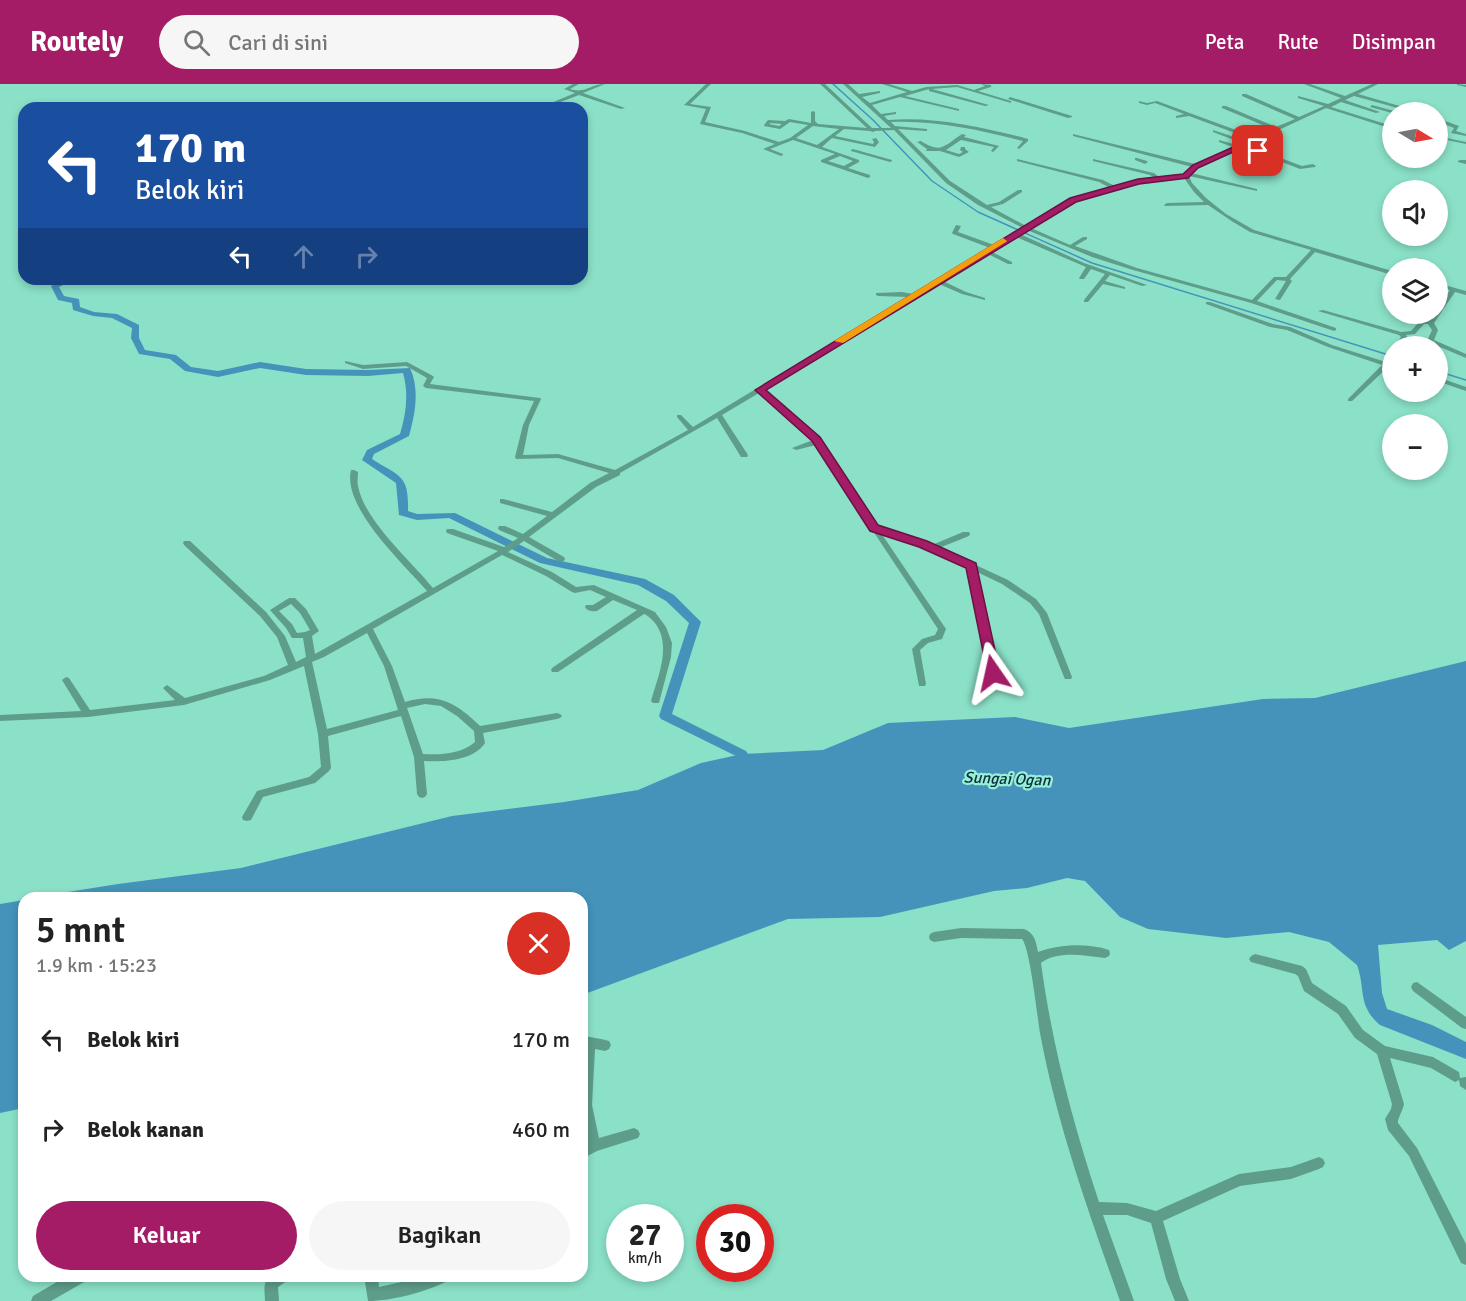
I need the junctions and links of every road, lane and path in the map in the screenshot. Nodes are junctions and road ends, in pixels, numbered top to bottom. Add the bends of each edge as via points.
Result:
1 (577, 84) edge
2 (603, 84) edge
3 (709, 84) edge
4 (822, 84) edge
5 (845, 84) edge
6 (884, 84) edge
7 (900, 84) edge
8 (983, 84) edge
9 (1306, 84) edge
10 (1364, 84) edge
11 (1459, 84) edge
12 (959, 85) edge
13 (1374, 85) edge
14 (891, 86) junction
15 (1466, 86) edge
16 (926, 88) junction
17 (974, 91) junction
18 (912, 93) junction
19 (578, 94) junction
20 (1354, 94) junction
21 (1244, 95) dead end
22 (858, 96) junction
23 (901, 96) junction
24 (1300, 97) dead end
25 (894, 98) junction
26 (1008, 98) junction
27 (1029, 99) dead end
28 (1342, 99) junction
29 (557, 102) edge
30 (1141, 102) dead end
31 (1382, 102) edge
32 (930, 103) junction
33 (868, 105) junction
34 (987, 105) dead end
35 (1328, 106) junction
36 (1224, 107) dead end
37 (623, 108) dead end
38 (1382, 109) edge
39 (957, 110) dead end
40 (1319, 110) junction
41 (813, 112) dead end
42 (892, 112) dead end
43 (947, 112) dead end
44 (1382, 113) edge
45 (880, 114) junction
46 (1189, 114) junction
47 (1070, 117) dead end
48 (1178, 117) dead end
49 (1300, 118) junction
50 (889, 121) junction
51 (1208, 122) junction
52 (786, 123) dead end
53 (1356, 123) dead end
54 (1449, 123) edge
55 (813, 124) junction
56 (1198, 124) dead end
57 (1382, 125) edge
58 (844, 126) junction
59 (895, 128) junction
60 (1276, 129) junction
61 (1215, 131) dead end
62 (874, 134) junction
63 (902, 134) junction
64 (1075, 135) dead end
65 (1451, 135) junction
66 (1466, 135) edge
67 (832, 137) junction
68 (793, 139) junction
69 (919, 141) dead end
70 (1221, 141) dead end
71 (1448, 142) edge
72 (1466, 143) edge
73 (780, 144) junction
74 (1245, 144) junction
75 (1264, 146) dead end
76 (818, 147) junction
77 (859, 147) junction
78 (963, 148) dead end
79 (1019, 148) dead end
80 (932, 150) junction
81 (942, 150) junction
82 (920, 151) junction
83 (993, 151) dead end
84 (840, 154) junction
85 (780, 155) dead end
86 (1095, 159) dead end
87 (1137, 159) dead end
88 (1019, 160) dead end
89 (890, 162) dead end
90 (1145, 162) junction
91 (1280, 166) dead end
92 (1313, 166) dead end
93 (1194, 167) junction
94 (843, 168) junction
95 (1167, 169) dead end
96 (1136, 170) junction
97 (1186, 175) junction
98 (868, 176) dead end
99 (1160, 178) junction
100 (1114, 188) junction
101 (1255, 190) dead end
102 (1020, 191) dead end
103 (1211, 203) junction
104 (1167, 205) dead end
105 (987, 207) junction
106 (1024, 228) junction
107 (947, 234) dead end
108 (1015, 234) junction
109 (1085, 238) dead end
110 (1072, 246) junction
111 (990, 249) junction
112 (1314, 250) junction
113 (1010, 262) dead end
114 (1089, 266) junction
115 (1382, 271) edge
116 (1109, 273) junction
117 (1082, 278) dead end
118 (1094, 279) dead end
119 (1287, 279) junction
120 (1131, 280) junction
121 (938, 281) junction
122 (1102, 282) junction
123 (1144, 285) dead end
124 (1123, 288) junction
125 (1448, 288) edge
126 (1454, 289) junction
127 (1466, 293) edge
128 (878, 294) dead end
129 (1117, 295) dead end
130 (912, 296) junction
131 (1448, 298) edge
132 (983, 299) dead end
133 (1278, 299) dead end
134 (1086, 301) dead end
135 (1253, 302) junction
136 (1208, 303) dead end
137 (1321, 311) dead end
138 (1420, 324) edge
139 (1432, 324) edge
140 (1334, 329) dead end
141 (1401, 334) joint
142 (1466, 356) edge
143 (347, 362) dead end
144 (1382, 362) edge
145 (1382, 370) edge
146 (1448, 382) edge
147 (1466, 388) edge
148 (760, 390) junction
149 (1350, 400) dead end
150 (718, 415) junction
151 (679, 416) dead end
152 (692, 430) junction
153 (818, 442) junction
154 (796, 448) dead end
155 (744, 454) dead end
156 (354, 472) dead end
157 (617, 473) junction
158 (502, 501) dead end
159 (554, 514) junction
160 (502, 528) dead end
161 (874, 528) junction
162 (450, 531) dead end
163 (966, 534) dead end
164 (524, 537) junction
165 (187, 543) dead end
166 (508, 548) junction
167 (932, 548) junction
168 (561, 559) dead end
169 (972, 566) junction
170 (431, 591) junction
171 (612, 596) junction
172 (589, 607) dead end
173 (644, 610) junction
174 (368, 627) junction
175 (307, 635) junction
176 (309, 660) junction
177 (293, 667) junction
178 (555, 669) dead end
179 (993, 673) dead end
180 (1068, 677) dead end
181 (66, 680) dead end
182 (922, 684) dead end
183 (167, 688) dead end
184 (656, 701) dead end
185 (184, 702) junction
186 (403, 709) junction
187 (88, 714) junction
188 (557, 716) dead end
189 (0, 718) edge
190 (478, 730) junction
191 (323, 734) junction
192 (419, 757) junction
193 (422, 794) dead end
194 (247, 817) dead end
195 (934, 937) dead end
196 (1104, 953) dead end
197 (1255, 959) dead end
198 (1035, 961) junction
199 (1417, 987) dead end
200 (1466, 1024) edge
201 (588, 1042) edge
202 (604, 1045) dead end
203 (1382, 1051) junction
204 (1462, 1081) edge
205 (588, 1115) edge
206 (634, 1134) dead end
207 (594, 1146) junction
208 (588, 1150) edge
209 (1319, 1163) dead end
210 (1094, 1208) junction
211 (1156, 1218) junction
212 (1466, 1258) edge
213 (71, 1282) edge
214 (273, 1282) edge
215 (372, 1282) edge
216 (432, 1282) edge
217 (374, 1298) edge
218 (38, 1301) edge
219 (272, 1301) edge
220 (1127, 1301) edge
221 (1182, 1301) edge

1 - 19 street via 566,89
2 - 19 street
3 - 73 street via 686,105 709,108 702,123
4 - 62 street
5 - 22 street
6 - 14 street
7 - 14 street
8 - 17 street via 989,86
9 - 28 street
10 - 13 street
11 - 15 street
12 - 16 street
12 - 17 street
13 - 20 street
14 - 18 street
16 - 18 street
16 - 34 street
17 - 26 street
18 - 23 street
19 - 29 street
19 - 37 street
20 - 28 street
20 - 31 street
21 - 49 street
22 - 25 street via 880,93
22 - 33 street
23 - 25 street
23 - 32 street
24 - 35 street
25 - 33 street
26 - 27 street
26 - 47 street
28 - 35 street
28 - 38 street
28 - 44 street
30 - 46 street via 1155,102
32 - 39 street
32 - 43 street via 925,107
33 - 45 street
35 - 40 street
35 - 57 street
36 - 60 street
40 - 49 street
40 - 53 street
41 - 55 street
42 - 45 street
45 - 50 street
46 - 48 street
46 - 51 street
49 - 60 street
50 - 59 street
50 - 79 street via 960,127 1026,140
51 - 56 street
51 - 74 street
52 - 55 street via 789,120
54 - 65 street via 1456,127
55 - 58 street
55 - 68 street
58 - 62 street
58 - 67 street
59 - 62 street
59 - 63 street
59 - 63 street via 925,133
60 - 74 street
61 - 74 street
62 - 77 street via 875,146
63 - 82 street
64 - 93 street
65 - 66 street
65 - 71 street
65 - 72 street
67 - 76 street
67 - 77 street
68 - 73 street
68 - 76 street
69 - 80 street
70 - 74 street
73 - 85 street via 765,149
74 - 75 street
74 - 91 street via 1259,159
74 - 92 street via 1302,168
74 - 93 street
76 - 84 street
77 - 84 street
77 - 89 street
78 - 81 street via 967,152 959,156
80 - 81 street
80 - 82 street
81 - 83 street via 962,136 997,146
82 - 105 street via 947,181
84 - 94 street via 858,160
84 - 94 street via 823,161
86 - 96 street
87 - 90 street
88 - 100 street
90 - 93 street via 1148,159
90 - 96 street
93 - 97 street
94 - 98 street
95 - 99 street
96 - 99 street
97 - 99 street
97 - 101 street
97 - 103 street via 1191,187
99 - 100 street
100 - 106 street via 1073,200
102 - 105 street
103 - 104 street
103 - 112 street via 1252,231
105 - 106 street
106 - 108 street
106 - 110 street
107 - 111 street via 956,230
108 - 111 street
108 - 114 street
109 - 110 street
110 - 135 street
111 - 113 street
111 - 121 street
112 - 115 street
112 - 119 street
114 - 116 street
114 - 117 street
116 - 120 street
116 - 122 street
118 - 122 street
119 - 133 street
119 - 135 street via 1275,278
120 - 123 street
120 - 124 street
121 - 130 street
121 - 132 street
122 - 124 street
122 - 134 street
124 - 129 street
125 - 126 street
126 - 127 street
126 - 131 street
128 - 130 street
130 - 148 street
135 - 140 street
136 - 144 street
137 - 141 street
138 - 141 street via 1413,333
139 - 142 street via 1435,330 1429,340
143 - 157 street via 363,367 407,364 429,376 426,386 538,399 519,457 558,456
145 - 149 street
146 - 147 street
148 - 150 street
148 - 153 street
150 - 152 street
150 - 155 street
151 - 152 street
152 - 157 street
153 - 154 street
153 - 161 street
156 - 170 street via 352,482 374,527
157 - 159 street via 593,485
158 - 159 street
159 - 164 street
160 - 164 street
161 - 167 street
161 - 182 street via 942,629 939,637 916,649
162 - 166 street
163 - 167 street
164 - 166 street
164 - 168 street
165 - 177 street via 263,614 281,636
166 - 170 street
166 - 171 street via 575,590 591,587
167 - 169 street
169 - 179 street
169 - 180 street via 1021,591 1038,607
170 - 174 street
171 - 172 street via 594,609
171 - 173 street
173 - 178 street
173 - 184 street via 662,627 668,643
174 - 176 street
174 - 186 street via 388,666
175 - 175 street via 315,631 293,600 274,610 295,636
175 - 176 street
176 - 177 street
176 - 191 street
177 - 185 street
181 - 187 street
183 - 185 street
185 - 187 street
186 - 190 street via 417,701 435,700 452,706
186 - 191 street
186 - 192 street
187 - 189 street
188 - 190 street
190 - 192 street via 480,743 472,750 427,759
191 - 194 street via 327,760 324,771 312,780 260,794
192 - 193 street
195 - 198 street via 961,933 1024,934 1030,940
196 - 198 street via 1058,953
197 - 203 street via 1298,970 1308,987 1345,1012 1359,1035
198 - 210 street via 1041,1017
199 - 200 street
201 - 202 street
203 - 204 street via 1433,1063
203 - 212 street via 1398,1104 1392,1126 1413,1152
205 - 207 street
206 - 207 street
207 - 208 street
209 - 211 street via 1291,1173 1239,1180
210 - 211 street via 1134,1210
210 - 220 street
211 - 221 street
213 - 218 street
214 - 219 street
215 - 217 street
216 - 217 street

